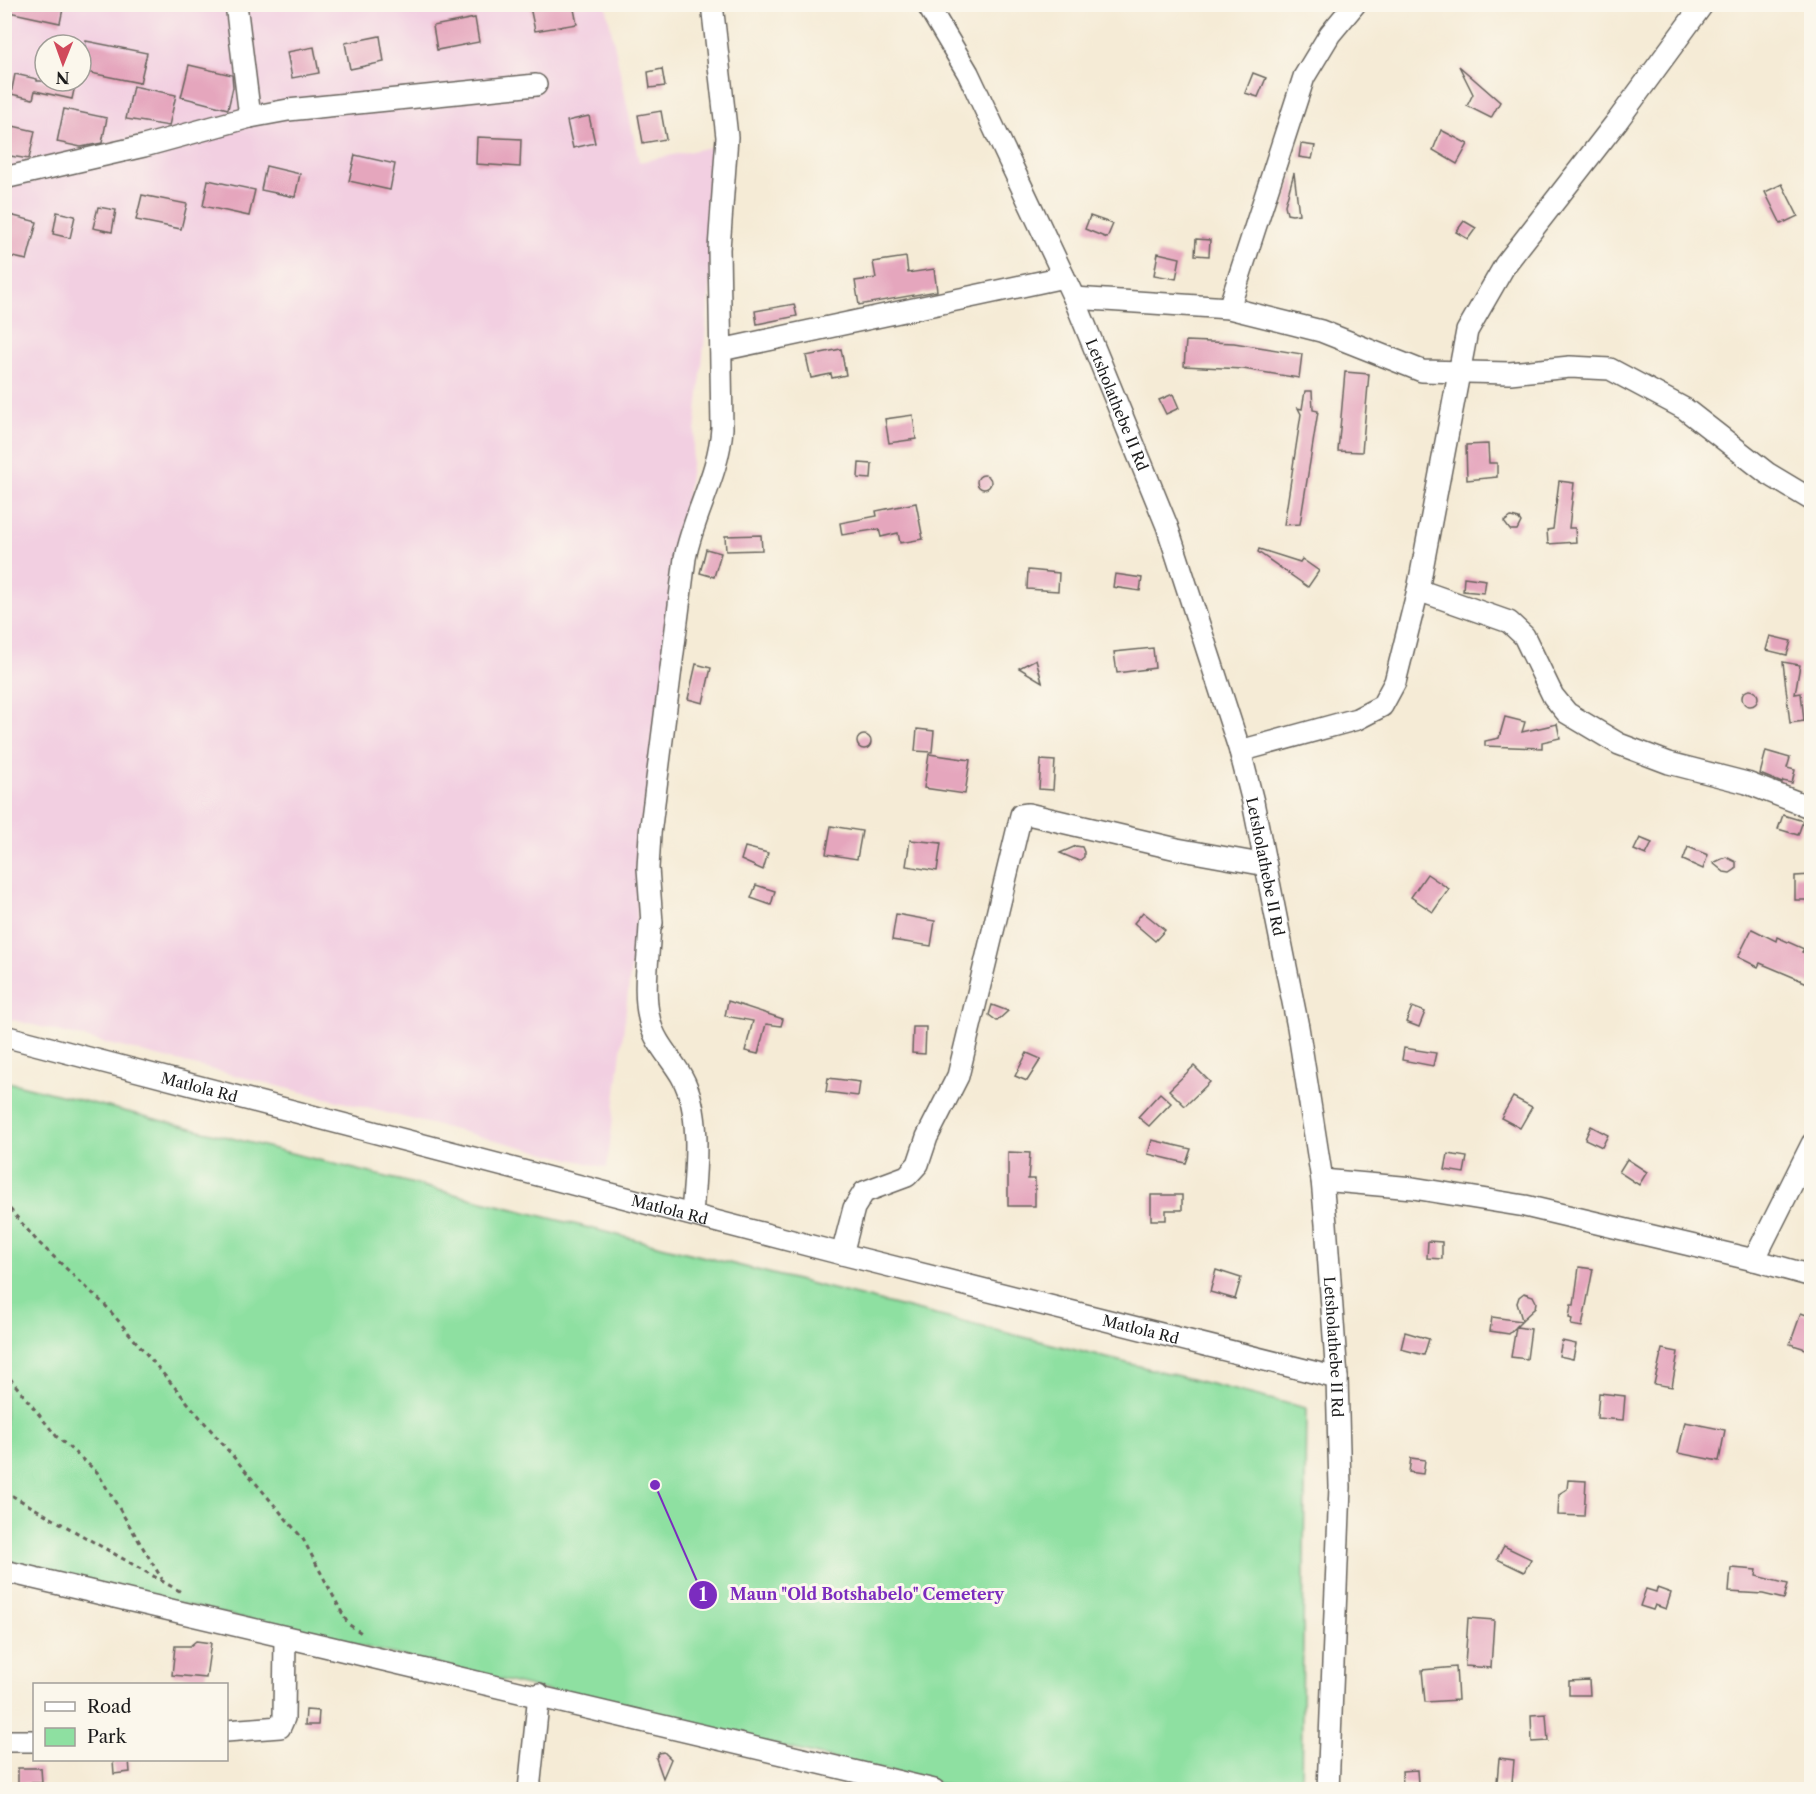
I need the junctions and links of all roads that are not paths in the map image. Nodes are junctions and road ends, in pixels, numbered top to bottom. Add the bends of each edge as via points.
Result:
1 (236, 4) edge
2 (712, 4) edge
3 (927, 4) edge
4 (1354, 4) edge
5 (1703, 4) edge
6 (536, 85) dead end
7 (250, 117) junction
8 (4, 178) edge
9 (1064, 277) junction
10 (1074, 298) junction
11 (1229, 308) junction
12 (721, 350) junction
13 (1458, 373) junction
14 (1812, 500) edge
15 (1418, 590) junction
16 (1240, 751) junction
17 (1812, 808) edge
18 (1266, 865) junction
19 (4, 1036) edge
20 (1812, 1144) edge
21 (1323, 1180) junction
22 (692, 1214) junction
23 (842, 1254) junction
24 (1754, 1260) junction
25 (1812, 1276) edge
26 (1337, 1378) junction
27 (4, 1571) edge
28 (285, 1638) junction
29 (539, 1694) junction
30 (228, 1731) edge
31 (4, 1741) edge
32 (33, 1741) edge
33 (529, 1790) edge
34 (934, 1790) edge
35 (1328, 1790) edge

1 - 7 street
2 - 12 street via 727,137 719,249
3 - 9 street, Letsholathebe II Rd via 968,73
4 - 11 street via 1304,76
5 - 13 street via 1505,265 1467,331
6 - 7 street via 360,101
7 - 8 street
9 - 10 street, Letsholathebe II Rd
9 - 12 street
10 - 11 street
10 - 16 street, Letsholathebe II Rd via 1167,526
11 - 13 street via 1321,331 1422,371
12 - 22 street via 720,453 685,558 649,850 649,1019 689,1096 696,1149
13 - 14 street via 1510,374 1570,367 1610,369 1685,409 1767,473
13 - 15 street
15 - 16 street via 1395,682 1382,706 1357,719
15 - 17 street via 1509,622 1524,636 1553,696 1567,713 1619,744 1669,763 1747,783
16 - 18 street, Letsholathebe II Rd
18 - 21 street, Letsholathebe II Rd
18 - 23 street via 1021,815 958,1076 918,1164 906,1176 864,1192 854,1208
19 - 22 street, Matlola Rd
20 - 24 street
21 - 24 street via 1413,1188 1525,1206
21 - 26 street, Letsholathebe II Rd
22 - 23 street, Matlola Rd
23 - 26 street, Matlola Rd
24 - 25 street
26 - 35 street, Letsholathebe II Rd via 1340,1487
27 - 28 street
28 - 29 street
28 - 30 street via 284,1718 280,1727
29 - 33 street
29 - 34 street
31 - 32 street

